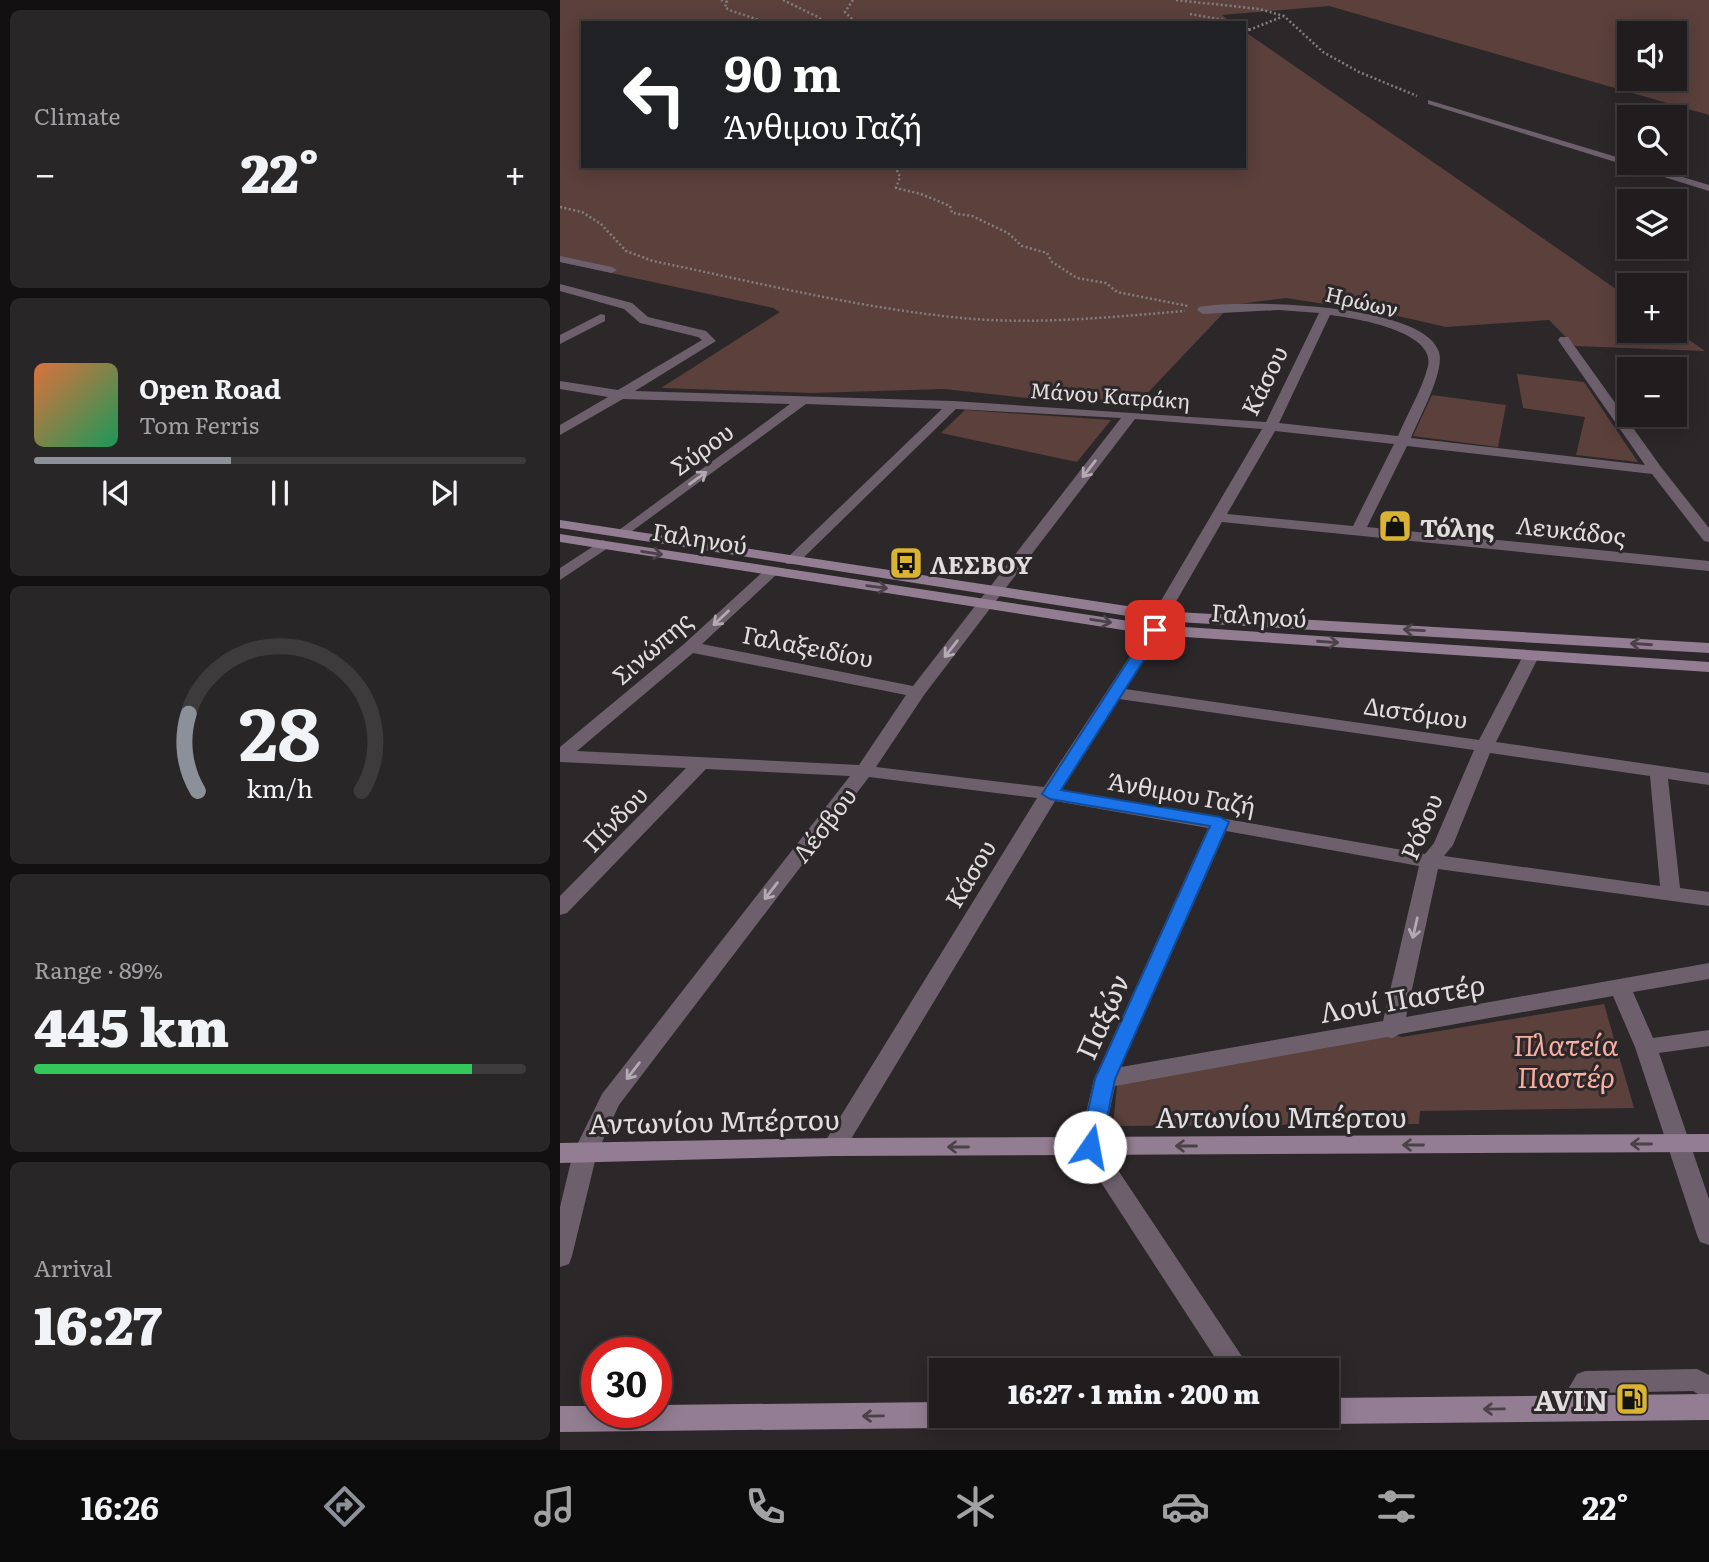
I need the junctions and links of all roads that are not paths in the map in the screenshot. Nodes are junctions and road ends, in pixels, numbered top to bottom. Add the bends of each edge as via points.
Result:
1 (1431, 102) road end
2 (1709, 188) edge
3 (560, 259) edge
4 (612, 270) dead end
5 (560, 287) edge
6 (1200, 310) road end
7 (1326, 311) junction
8 (601, 318) dead end
9 (560, 340) edge
10 (1564, 340) dead end
11 (560, 385) edge
12 (623, 395) junction
13 (804, 400) junction
14 (953, 405) junction
15 (1131, 415) junction
16 (1271, 426) junction
17 (560, 431) edge
18 (1402, 442) junction
19 (1656, 470) junction
20 (1218, 517) junction
21 (560, 524) edge
22 (1358, 530) junction
23 (624, 533) junction
24 (560, 538) edge
25 (1709, 538) edge
26 (603, 545) junction
27 (792, 561) junction
28 (1709, 566) edge
29 (771, 572) junction
30 (560, 575) edge
31 (990, 597) junction
32 (1157, 623) junction
33 (690, 647) junction
34 (1709, 648) edge
35 (1531, 656) junction
36 (1709, 667) edge
37 (918, 692) junction
38 (1116, 693) junction
39 (1485, 746) junction
40 (560, 756) edge
41 (703, 761) junction
42 (1658, 770) junction
43 (864, 771) junction
44 (1709, 779) edge
45 (1050, 794) junction
46 (1220, 822) junction
47 (1430, 861) junction
48 (1671, 893) junction
49 (1709, 899) edge
50 (560, 908) edge
51 (1709, 971) edge
52 (1620, 988) junction
53 (1392, 1030) junction
54 (1709, 1038) edge
55 (1646, 1047) junction
56 (1105, 1079) junction
57 (1680, 1143) junction
58 (1709, 1143) edge
59 (834, 1147) junction
60 (1090, 1147) junction
61 (560, 1153) edge
62 (585, 1153) junction
63 (1709, 1236) edge
64 (560, 1255) edge
65 (1229, 1358) edge
66 (1709, 1390) edge
67 (1709, 1407) edge
68 (1569, 1408) junction
69 (1339, 1411) edge
70 (929, 1415) edge
71 (560, 1419) edge

1 - 2 street
3 - 4 lane
5 - 12 street via 628,306 644,320 708,337 710,341 699,349
6 - 7 street, Ηρώων via 1290,307
7 - 16 street, Κάσου
7 - 18 street, Ηρώων via 1388,323 1433,347 1435,364
8 - 9 street
10 - 19 street
11 - 12 street, Μάνου Κατράκη
12 - 13 street, Μάνου Κατράκη
12 - 17 street
13 - 14 street, Μάνου Κατράκη
23 -> 13 street, Σύρου
14 - 15 street, Μάνου Κατράκη
14 - 27 street
15 - 16 street, Μάνου Κατράκη
15 -> 31 street, Λέσβου
16 - 18 street, Μάνου Κατράκη
16 - 20 street, Κάσου
18 - 19 street, Μάνου Κατράκη
18 - 22 street, Ηρώων
19 - 25 street
20 - 22 street, Λευκάδος
20 - 32 street, Κάσου
21 - 23 street, Γαληνού
22 - 28 street, Λευκάδος
23 - 27 street, Γαληνού
24 - 26 street, Γαληνού
26 -> 29 street, Γαληνού
26 - 30 street
27 - 31 street, Γαληνού
29 -> 31 street, Γαληνού
29 -> 33 street, Σινώπης
31 - 32 street, Γαληνού
31 -> 37 street, Λέσβου
34 -> 32 street, Γαληνού
32 -> 35 street, Γαληνού
32 - 38 street, Κάσου
33 - 37 street, Γαλαξειδίου
33 - 40 street, Σινώπης
35 - 36 street, Γαληνού
35 - 39 street, Ρόδου
37 - 43 street, Λέσβου
38 - 39 street, Διστόμου
38 - 45 street, Κάσου
39 - 42 street, Διστόμου
39 - 47 street, Ρόδου via 1444,845
40 - 41 street, Άνθιμου Γαζή
41 - 43 street, Άνθιμου Γαζή
41 - 50 street, Πίνδου
42 - 44 street, Διστόμου
42 - 48 street
43 - 45 street, Άνθιμου Γαζή
43 -> 62 street, Λέσβου via 610,1100
45 - 46 street, Άνθιμου Γαζή
45 - 59 street, Κάσου
46 - 47 street, Άνθιμου Γαζή
46 - 56 street, Παξών
47 - 48 street, Άνθιμου Γαζή
47 -> 53 street, Ρόδου
48 - 49 street, Άνθιμου Γαζή
51 - 52 street, Λουί Παστέρ
52 - 53 street, Λουί Παστέρ
52 - 55 street
53 - 56 street, Λουί Παστέρ
54 - 55 street
55 - 57 street
56 - 60 street, Παξών
57 - 58 street, Αντωνίου Μπέρτου
57 -> 60 street, Αντωνίου Μπέρτου
57 - 63 street
60 -> 59 street, Αντωνίου Μπέρτου
59 - 62 street, Αντωνίου Μπέρτου
60 - 65 street
61 - 62 street, Αντωνίου Μπέρτου
62 - 64 street, Λέσβου
66 - 68 lane via 1697,1380 1585,1382
67 - 68 street
68 -> 69 street
70 -> 71 street

